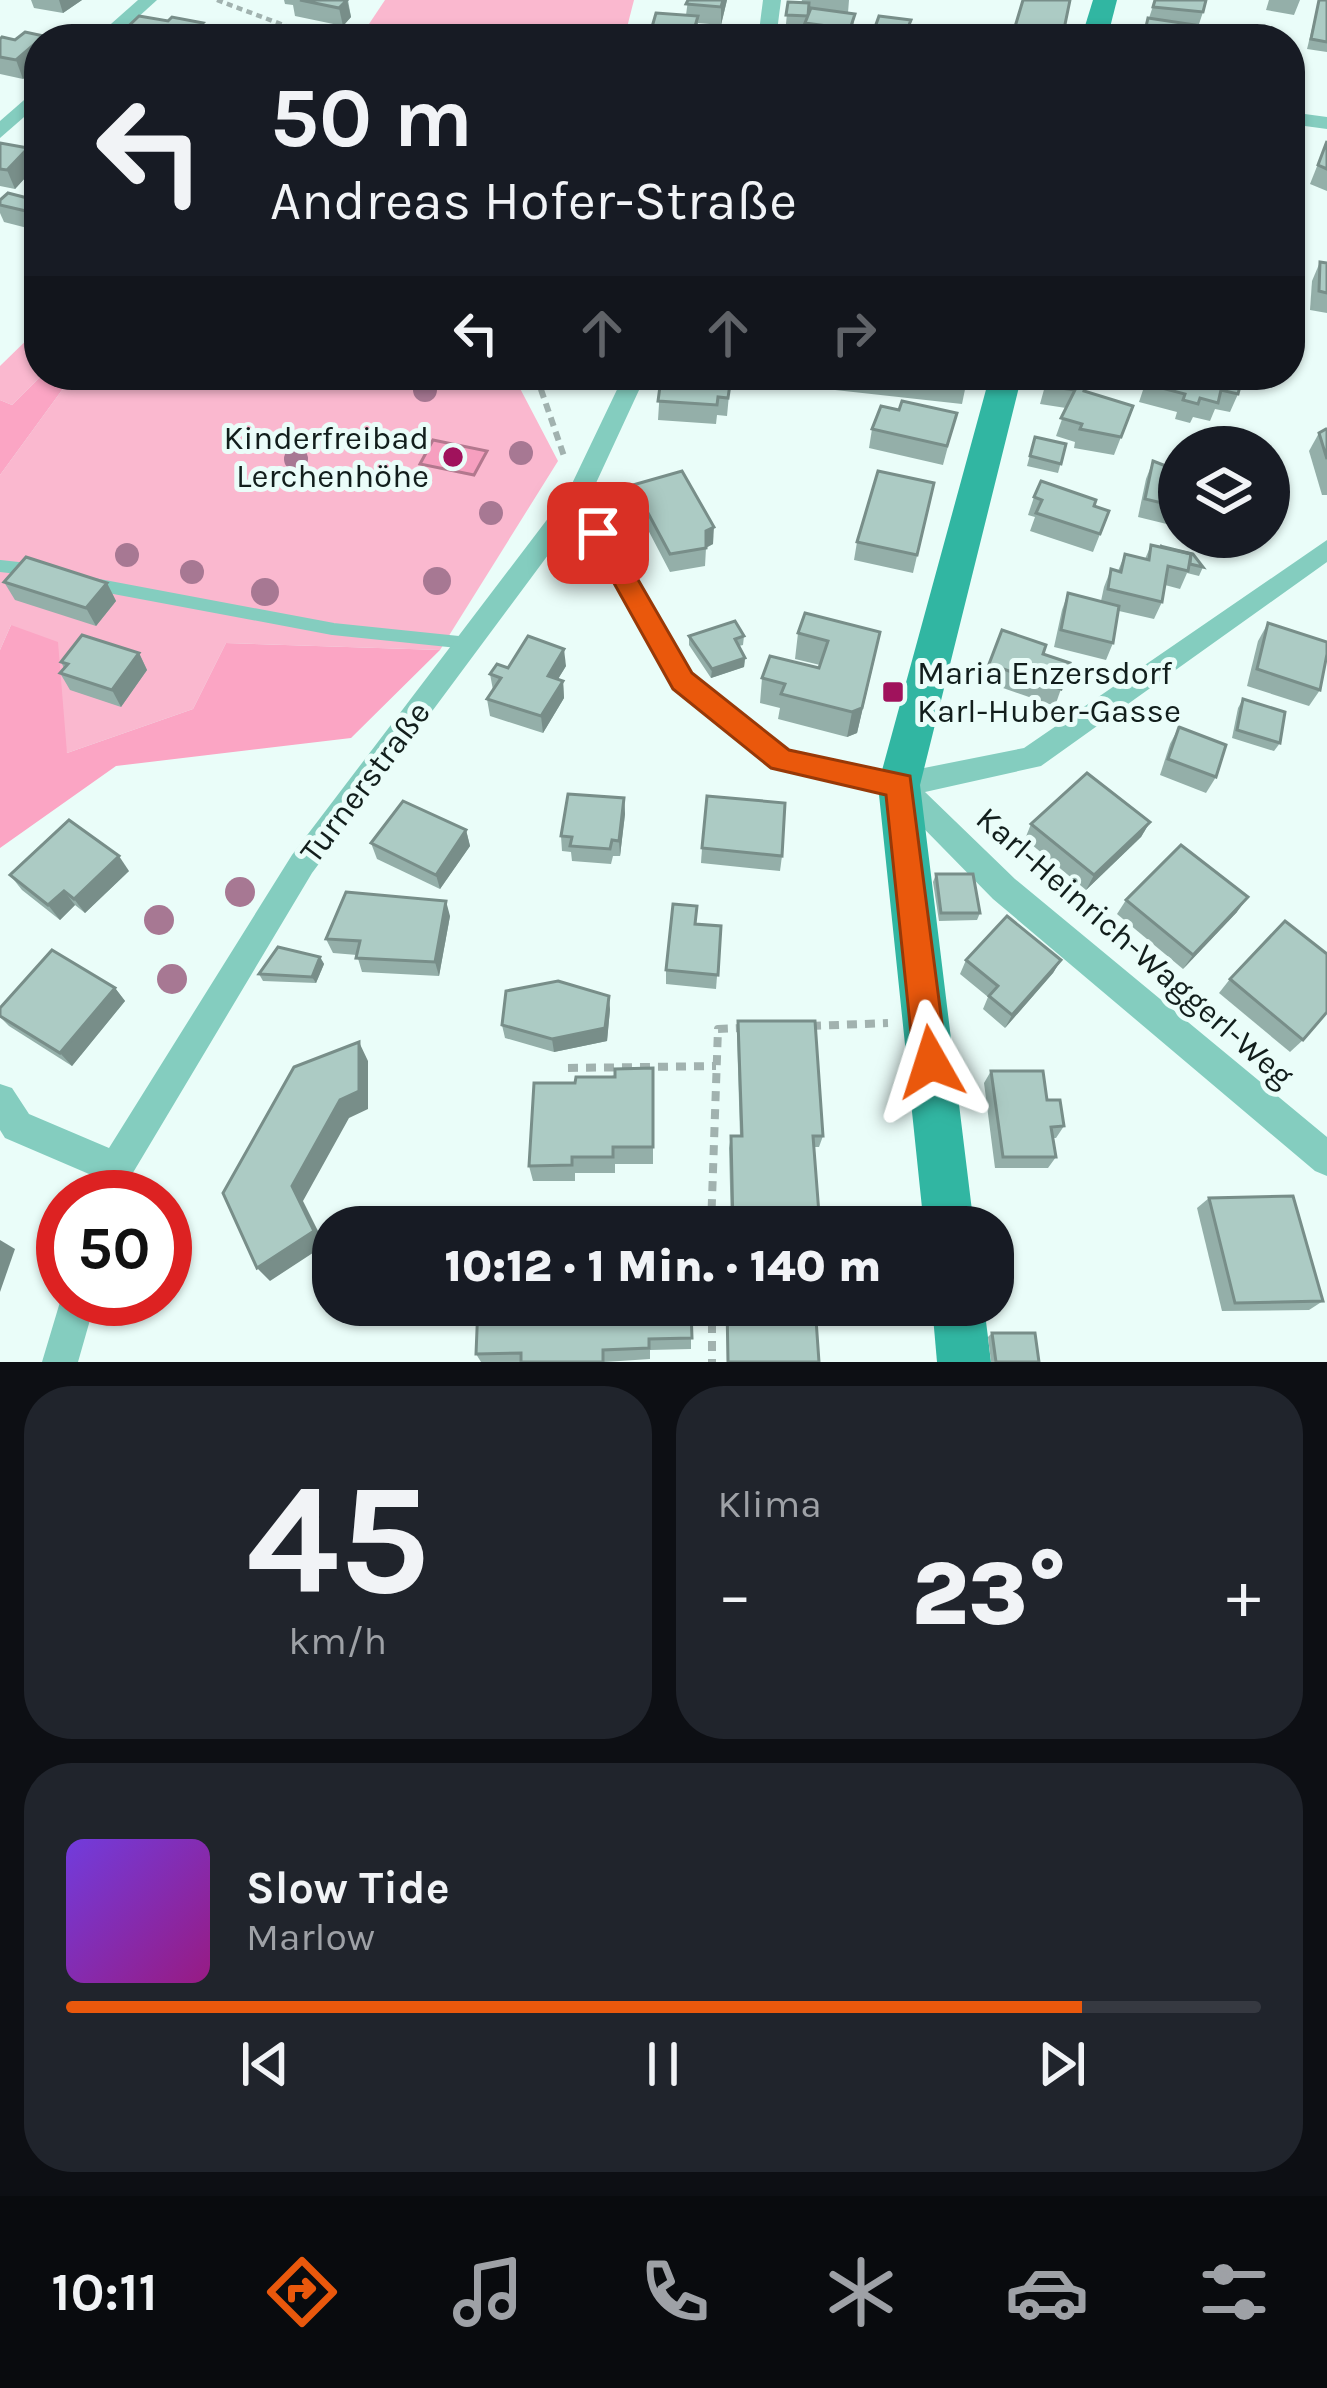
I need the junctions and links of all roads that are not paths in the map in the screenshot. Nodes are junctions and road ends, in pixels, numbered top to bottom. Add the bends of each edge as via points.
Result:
1 (148, 0) edge
2 (120, 24) edge
3 (24, 108) edge
4 (0, 132) edge
5 (628, 390) edge
6 (1002, 390) edge
7 (578, 496) junction
8 (1327, 549) edge
9 (0, 566) edge
10 (52, 574) edge
11 (73, 579) edge
12 (472, 643) junction
13 (899, 785) junction
14 (0, 1100) edge
15 (1327, 1159) edge
16 (91, 1170) edge
17 (118, 1170) edge
18 (947, 1206) edge
19 (70, 1326) edge
20 (960, 1326) edge
21 (60, 1362) edge
22 (964, 1362) edge

1 - 2 street
3 - 4 street
5 - 7 street, Turnerstraße
6 - 13 main road
7 - 12 street, Turnerstraße
7 - 13 street via 682,681 781,760
8 - 13 street via 1031,758
9 - 10 lane
11 - 12 lane via 332,629
12 - 17 street, Turnerstraße via 302,864
13 - 15 street, Karl-Heinrich-Waggerl-Weg via 1004,889
13 - 18 main road
14 - 16 street via 17,1126
19 - 21 street
20 - 22 main road

